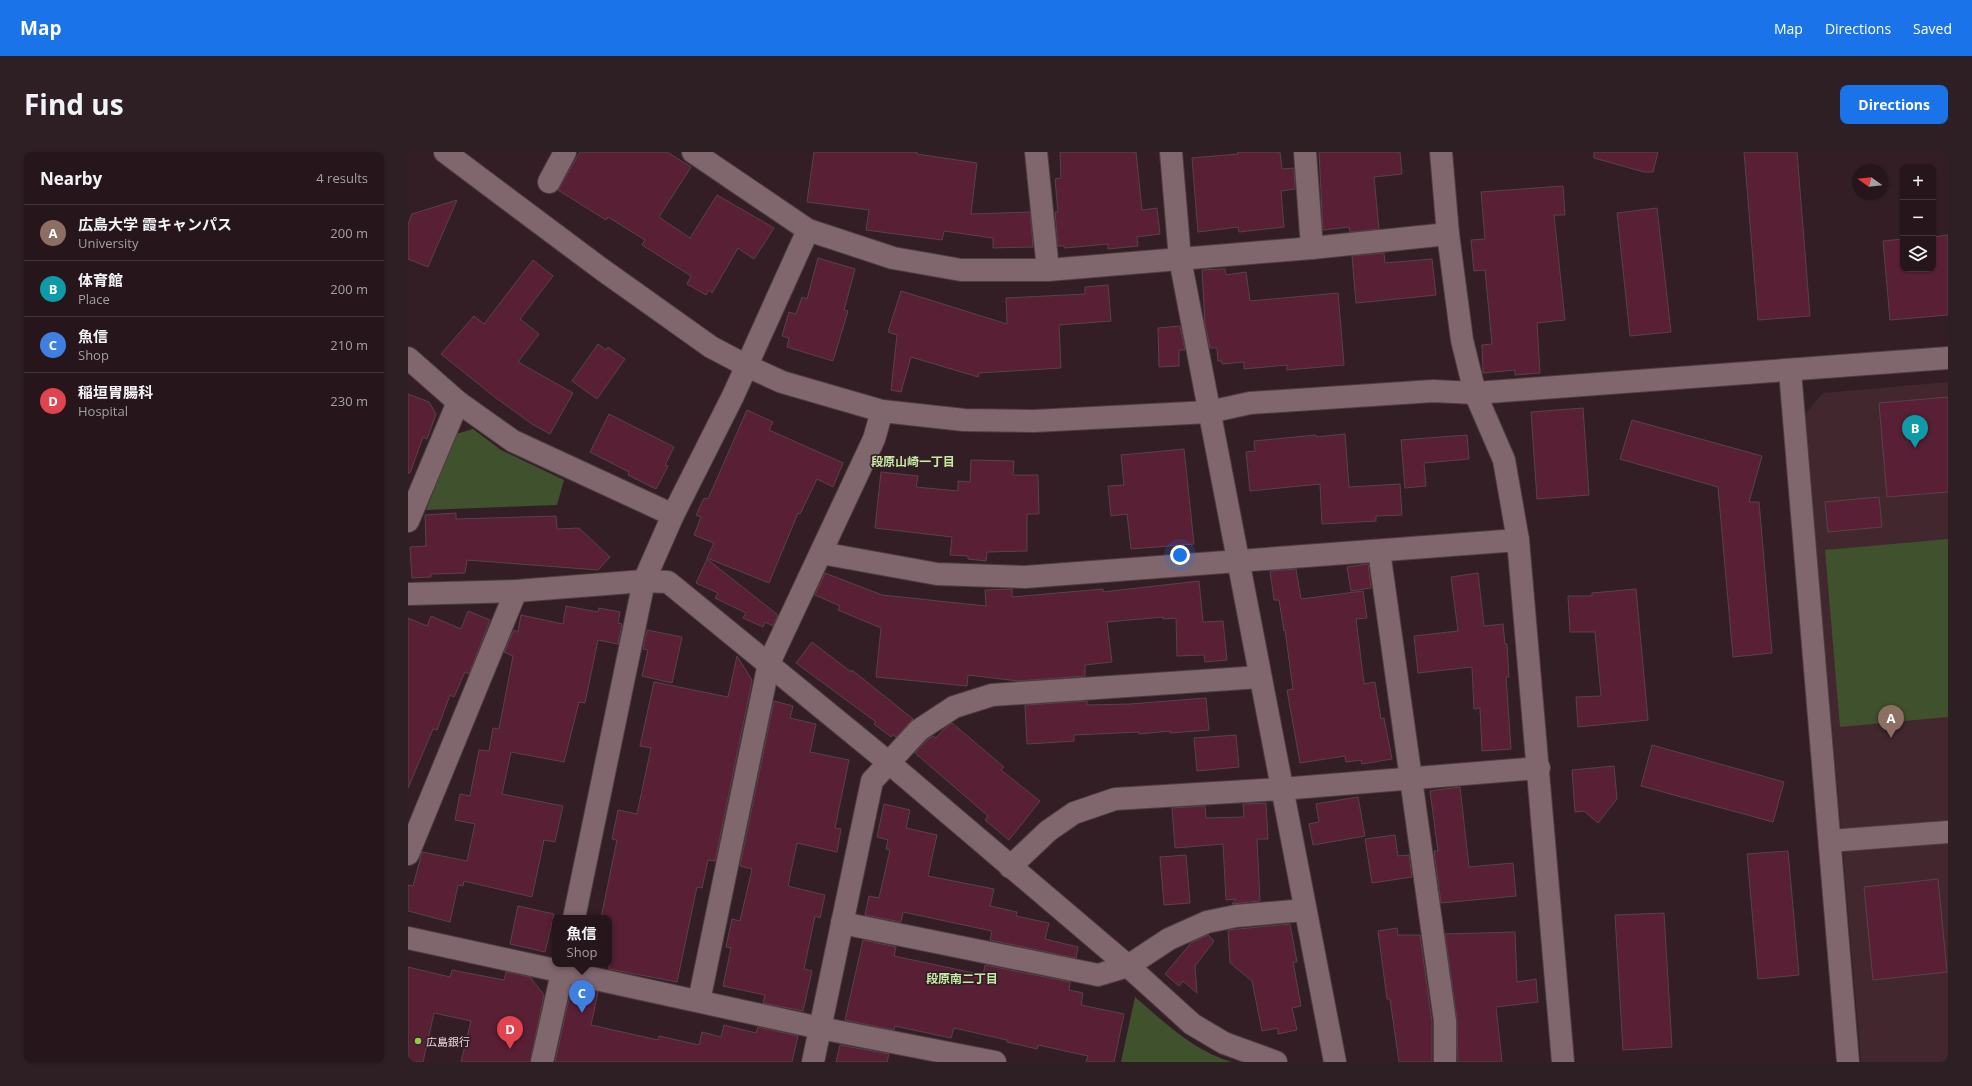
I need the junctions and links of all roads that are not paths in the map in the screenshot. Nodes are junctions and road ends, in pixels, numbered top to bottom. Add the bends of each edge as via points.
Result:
1 (445, 152) edge
2 (564, 152) edge
3 (1036, 152) edge
4 (1171, 152) edge
5 (1305, 152) edge
6 (1441, 152) edge
7 (704, 155) edge
8 (549, 182) dead end
9 (808, 230) junction
10 (1448, 234) junction
11 (1312, 248) junction
12 (1180, 259) junction
13 (1048, 270) junction
14 (408, 358) edge
15 (1948, 358) edge
16 (746, 366) junction
17 (1790, 371) junction
18 (1475, 392) junction
19 (458, 402) junction
20 (882, 411) junction
21 (1209, 412) junction
22 (673, 515) junction
23 (408, 521) edge
24 (1518, 540) junction
25 (1379, 551) junction
26 (821, 553) junction
27 (1237, 562) junction
28 (644, 581) junction
29 (516, 591) junction
30 (408, 594) edge
31 (769, 663) junction
32 (1260, 677) junction
33 (888, 762) junction
34 (1538, 768) junction
35 (1411, 778) junction
36 (1281, 789) junction
37 (1948, 832) edge
38 (1830, 841) junction
39 (408, 854) edge
40 (1010, 867) junction
41 (1305, 910) junction
42 (575, 915) edge
43 (842, 923) junction
44 (408, 938) edge
45 (552, 966) edge
46 (1128, 966) junction
47 (564, 968) edge
48 (699, 1001) junction
49 (820, 1028) junction
50 (542, 1062) edge
51 (813, 1062) edge
52 (995, 1062) edge
53 (1276, 1062) edge
54 (1335, 1062) edge
55 (1444, 1062) edge
56 (1563, 1062) edge
57 (1848, 1062) edge

1 - 16 street via 665,315 711,347
2 - 8 street
3 - 13 street
4 - 12 street
5 - 11 street
6 - 10 street
7 - 9 street
9 - 13 street via 893,258 961,270
9 - 16 street
10 - 11 street
10 - 18 street via 1462,340
11 - 12 street
12 - 13 street
12 - 21 street
14 - 19 street
15 - 17 street
16 - 20 street via 782,382
16 - 22 street
17 - 18 street
17 - 38 street
18 - 21 street via 1433,391 1250,403
18 - 24 street via 1504,460
19 - 22 street via 513,441
19 - 23 street
20 - 21 street via 964,420 1034,422
20 - 26 street via 874,439
21 - 27 street
22 - 28 street
24 - 25 street
24 - 34 street
25 - 27 street
25 - 35 street
26 - 27 street via 937,574 1026,577
26 - 31 street
27 - 32 street
28 - 29 street
28 - 31 street via 668,582
28 - 42 street
29 - 30 street
29 - 39 street
31 - 33 street
31 - 48 street
32 - 33 street via 992,695 954,707 919,730
32 - 36 street
33 - 40 street
33 - 43 street via 872,780
34 - 35 street
34 - 56 street
35 - 36 street
35 - 55 street via 1445,1021
36 - 40 street via 1115,799 1074,813 1048,831
36 - 41 street
37 - 38 street
38 - 57 street
40 - 46 street
41 - 46 street via 1236,916 1207,922 1169,939
41 - 54 street
43 - 46 street via 1098,975
43 - 49 street
44 - 45 street
46 - 53 street via 1192,1024 1224,1043
47 - 48 street
47 - 50 street
48 - 49 street
49 - 51 street
49 - 52 street

